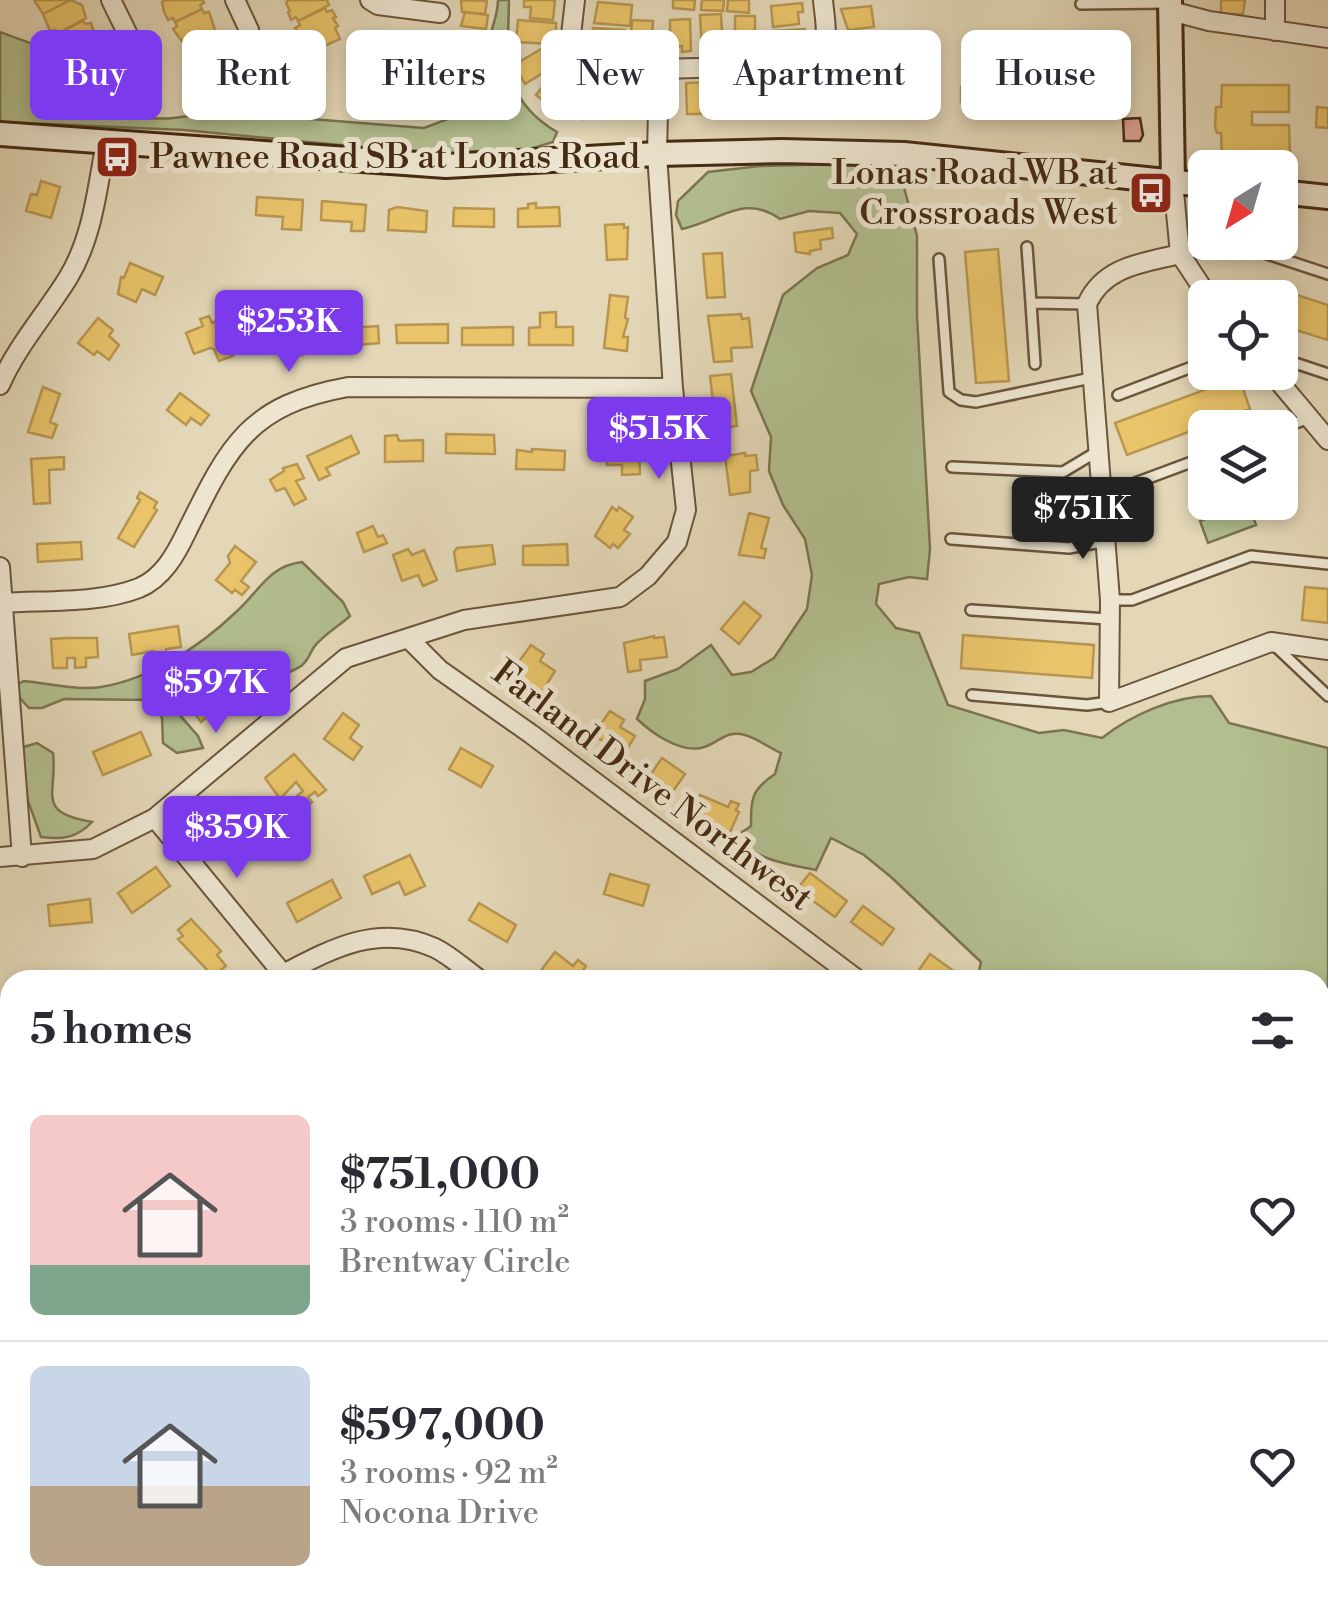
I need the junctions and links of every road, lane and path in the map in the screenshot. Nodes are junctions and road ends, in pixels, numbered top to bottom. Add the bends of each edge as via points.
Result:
1 (111, 0) edge
2 (235, 0) edge
3 (370, 0) edge
4 (575, 0) edge
5 (823, 0) edge
6 (1276, 0) edge
7 (1081, 4) dead end
8 (1171, 5) edge
9 (440, 13) dead end
10 (125, 30) edge
11 (248, 30) dead end
12 (572, 30) edge
13 (1275, 31) junction
14 (1328, 38) edge
15 (679, 68) edge
16 (657, 120) edge
17 (0, 134) edge
18 (106, 142) junction
19 (657, 154) junction
20 (1174, 182) junction
21 (1188, 183) edge
22 (1298, 194) edge
23 (1328, 197) edge
24 (1027, 247) dead end
25 (1180, 254) junction
26 (938, 259) dead end
27 (1328, 274) edge
28 (1194, 280) edge
29 (1031, 303) junction
30 (1086, 304) junction
31 (1035, 364) dead end
32 (1298, 364) edge
33 (1188, 368) edge
34 (1328, 374) edge
35 (1091, 378) junction
36 (0, 385) edge
37 (673, 388) junction
38 (1286, 390) edge
39 (1118, 395) dead end
40 (1309, 418) junction
41 (1298, 422) edge
42 (1328, 440) edge
43 (1098, 451) junction
44 (1188, 463) edge
45 (952, 466) dead end
46 (1135, 483) dead end
47 (951, 539) dead end
48 (1106, 541) junction
49 (1328, 564) edge
50 (0, 567) edge
51 (1110, 600) junction
52 (2, 603) junction
53 (972, 610) dead end
54 (1110, 620) junction
55 (410, 640) junction
56 (1271, 642) junction
57 (1328, 650) edge
58 (972, 695) dead end
59 (1328, 696) edge
60 (1109, 702) junction
61 (155, 818) junction
62 (0, 857) edge
63 (22, 857) junction
64 (272, 970) edge
65 (291, 970) edge
66 (466, 970) edge
67 (845, 970) edge

1 - 10 street
2 - 11 street
3 - 9 street
4 - 12 street
5 - 15 street via 827,44 819,58 806,64
6 - 13 street
7 - 8 lane
8 - 13 street via 1209,20
8 - 20 street
13 - 14 street
16 - 19 street
17 - 18 street
18 - 19 street via 446,166
18 - 36 street via 89,234
19 - 20 street via 904,154
19 - 37 street
20 - 21 street
20 - 25 street
22 - 23 street
24 - 29 lane
25 - 27 lane via 1252,249
25 - 28 street
25 - 30 street via 1112,272
26 - 35 lane via 949,392 976,402
29 - 30 lane
29 - 31 lane
30 - 35 street
32 - 34 lane
33 - 39 lane
35 - 43 street
37 - 52 street via 348,387 298,398 273,411 228,454 163,572 141,587 110,595
37 - 55 street via 686,510 677,542 648,576 620,597 464,620
38 - 40 street
40 - 41 lane
40 - 42 street
43 - 45 lane via 1063,472
43 - 48 street
44 - 46 lane
47 - 48 lane via 1069,548
48 - 51 street
49 - 51 lane via 1251,556 1132,600
50 - 52 street
51 - 54 street
52 - 63 street
53 - 54 lane
54 - 60 street
55 - 61 street via 346,658
55 - 67 street, Farland Drive Northwest via 440,670
56 - 57 street
56 - 59 lane
56 - 60 street
58 - 60 lane
61 - 63 street via 94,849
61 - 64 street
62 - 63 street
65 - 66 street via 377,935 438,950

